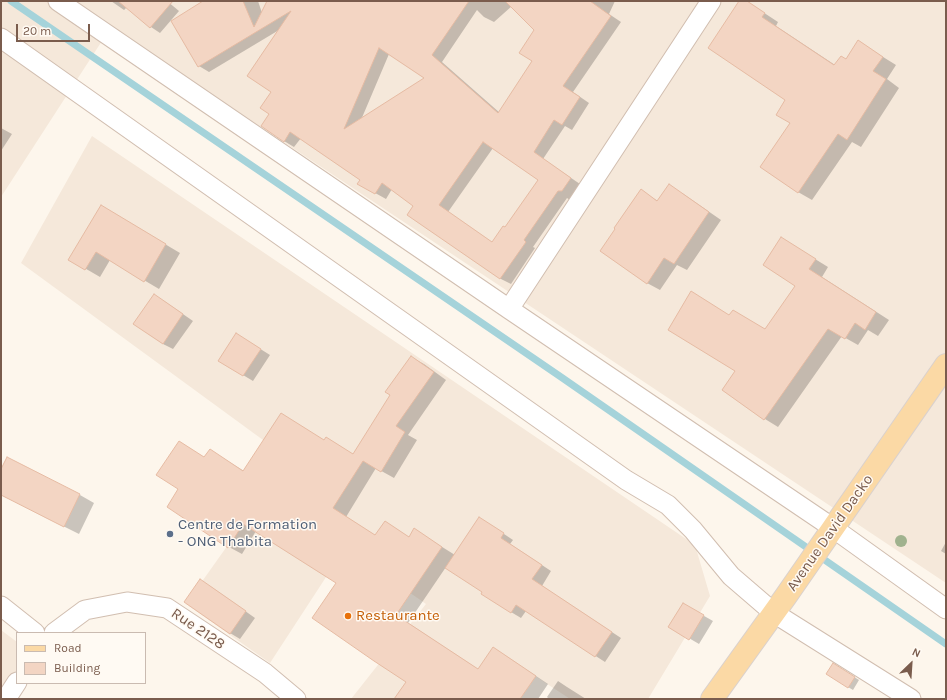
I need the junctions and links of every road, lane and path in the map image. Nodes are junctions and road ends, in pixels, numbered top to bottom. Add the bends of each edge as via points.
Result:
1 (58, 1) edge
2 (711, 1) edge
3 (1, 38) edge
4 (509, 309) junction
5 (946, 366) edge
6 (831, 531) junction
7 (780, 604) junction
8 (1, 606) edge
9 (946, 609) edge
10 (34, 632) edge
11 (55, 632) edge
12 (16, 684) edge
13 (6, 699) edge
14 (296, 699) edge
15 (712, 699) edge
16 (911, 699) edge

1 - 4 street
2 - 4 street
3 - 7 street via 626,480 668,506 693,530 731,576
4 - 6 street
5 - 6 main road, Avenue David Dacko
6 - 7 main road, Avenue David Dacko
6 - 9 street
7 - 15 main road, Avenue David Dacko
7 - 16 street
8 - 10 street
11 - 14 street, Rue 2128 via 85,610 127,602 167,608 264,673
12 - 13 street

